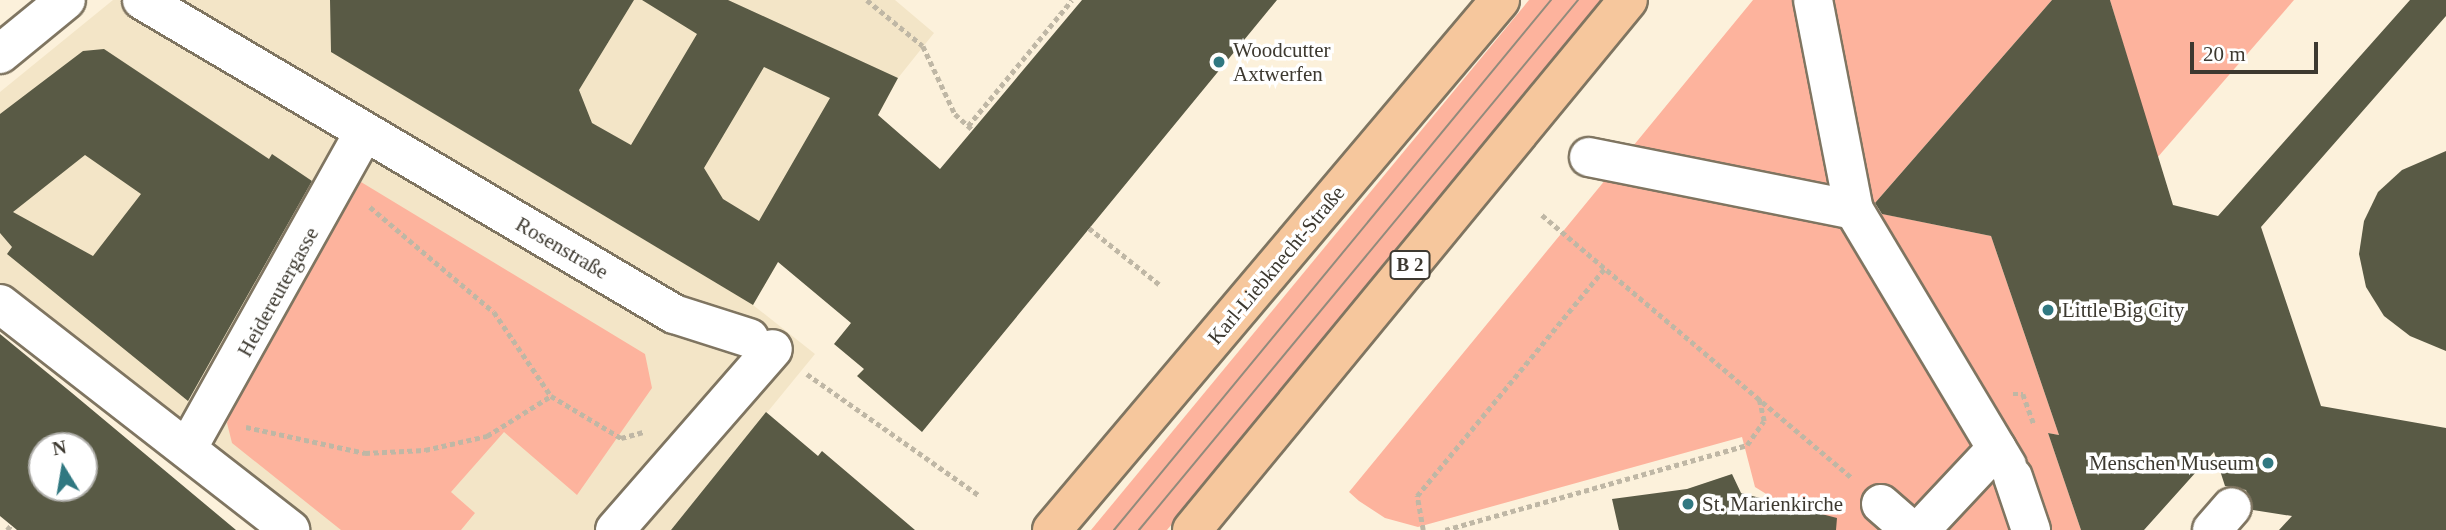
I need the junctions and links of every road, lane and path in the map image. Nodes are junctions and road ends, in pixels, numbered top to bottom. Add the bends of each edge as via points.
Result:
1 (66, 0) edge
2 (142, 0) edge
3 (867, 0) edge
4 (1072, 0) edge
5 (1500, 0) edge
6 (1628, 0) edge
7 (1813, 0) edge
8 (0, 54) edge
9 (968, 125) junction
10 (973, 130) dead end
11 (364, 132) junction
12 (1589, 157) dead end
13 (340, 181) junction
14 (1854, 210) junction
15 (1542, 215) dead end
16 (1089, 228) dead end
17 (1605, 268) junction
18 (1159, 284) dead end
19 (0, 304) edge
20 (761, 344) junction
21 (1755, 394) junction
22 (551, 396) junction
23 (206, 402) junction
24 (657, 428) dead end
25 (187, 449) junction
26 (2006, 464) junction
27 (979, 496) dead end
28 (1872, 496) joint
29 (290, 530) edge
30 (615, 530) edge
31 (1052, 530) edge
32 (1192, 530) edge
33 (1423, 530) edge
34 (1445, 530) edge
35 (1911, 530) edge
36 (1920, 530) edge
37 (2031, 530) edge

1 - 8 street
2 - 11 street, Rosenstraße
3 - 9 path via 923,46 955,114
4 - 9 path
5 - 31 main road, Karl-Liebknecht-Straße
6 - 32 main road, B 2
7 - 14 street
9 - 10 path
11 - 13 street, Heidereutergasse
11 - 20 street, Rosenstraße via 674,314
12 - 14 street
13 - 22 path via 494,312
13 - 23 street, Heidereutergasse
14 - 26 street
15 - 17 path
16 - 18 path
17 - 21 path
17 - 33 path via 1417,496
19 - 25 street
20 - 27 path
20 - 30 street
21 - 28 path
21 - 34 path via 1764,421 1747,445
22 - 23 path via 487,436 425,450 365,453 283,439
22 - 24 path via 621,438
23 - 25 street, Heidereutergasse
25 - 29 street
26 - 36 street
26 - 37 street
28 - 35 street

